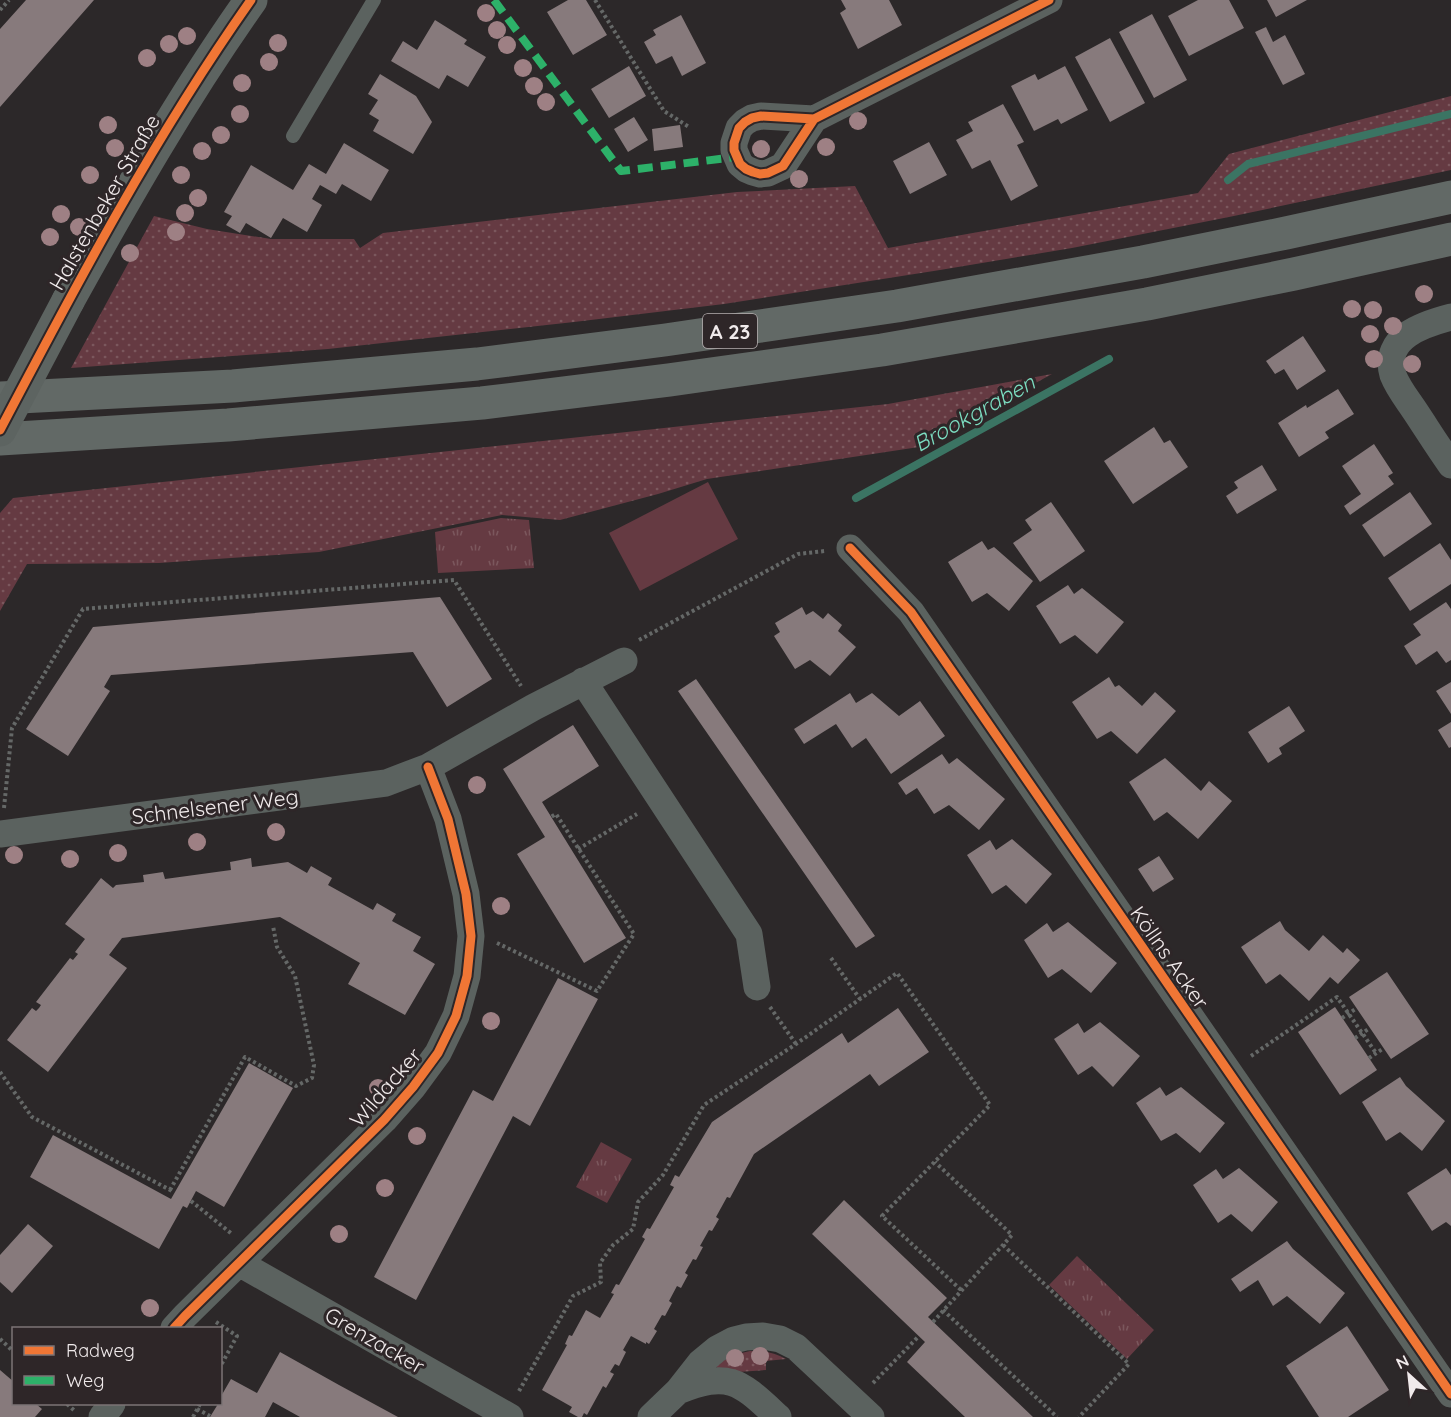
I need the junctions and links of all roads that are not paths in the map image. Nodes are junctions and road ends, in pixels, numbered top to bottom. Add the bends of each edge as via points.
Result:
1 (251, 0) edge
2 (374, 0) edge
3 (1048, 0) edge
4 (814, 119) dead end
5 (293, 136) dead end
6 (1451, 197) edge
7 (1451, 239) edge
8 (1451, 317) edge
9 (0, 399) edge
10 (0, 430) edge
11 (0, 439) edge
12 (1451, 465) edge
13 (850, 548) road end
14 (624, 661) road end
15 (584, 681) junction
16 (428, 767) junction
17 (1, 834) edge
18 (756, 987) road end
19 (239, 1263) junction
20 (176, 1327) edge
21 (678, 1391) junction
22 (1451, 1394) edge
23 (111, 1405) edge
24 (512, 1408) edge
25 (102, 1417) edge
26 (651, 1417) edge
27 (778, 1417) edge
28 (870, 1417) edge

1 - 10 street, Halstenbeker Straße, bridge via 146,162
2 - 5 lane
3 - 4 street
6 - 9 highway, A 23 via 1143,262 886,308 687,337 477,364 233,386
7 - 11 highway, A 23 via 1136,306 882,351 482,403 228,425
8 - 12 street via 1404,336 1392,360 1393,374 1404,396
13 - 22 street, Köllns Acker via 911,612
14 - 15 street
15 - 16 street
15 - 18 street via 749,934
16 - 17 street, Schnelsener Weg via 386,783
16 - 19 street, Wildacker via 448,819 466,894 471,936 467,976 456,1016 438,1053 406,1096
19 - 20 street, Wildacker
19 - 24 street, Grenzacker
21 - 26 street
21 - 27 street via 709,1381 736,1383
21 - 28 street via 717,1349 734,1340 763,1336 796,1347
23 - 25 street

